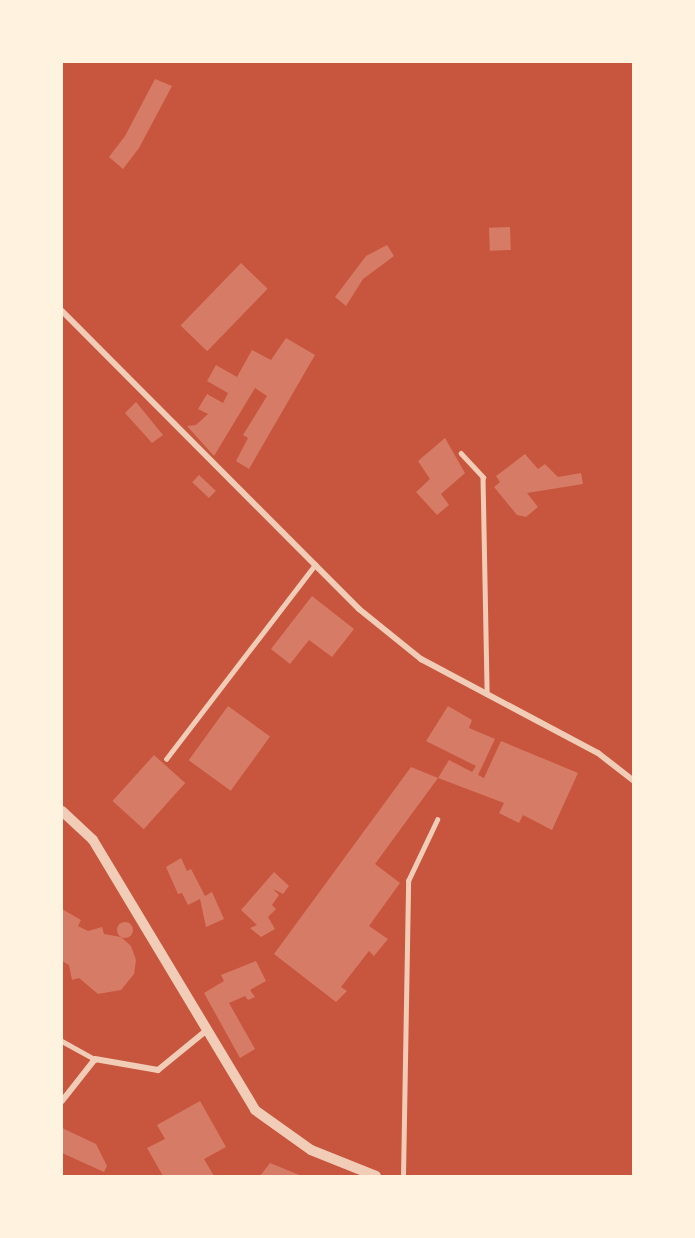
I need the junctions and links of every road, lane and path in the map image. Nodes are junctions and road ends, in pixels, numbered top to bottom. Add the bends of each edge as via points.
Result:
1 (62, 311) edge
2 (461, 453) dead end
3 (315, 565) junction
4 (488, 694) junction
5 (166, 759) dead end
6 (633, 781) edge
7 (62, 812) edge
8 (437, 820) dead end
9 (207, 1030) junction
10 (62, 1041) edge
11 (95, 1059) junction
12 (62, 1101) edge
13 (376, 1176) edge
14 (403, 1176) edge

1 - 3 street
2 - 4 lane via 483,477
3 - 4 street via 359,609 421,659
3 - 5 lane
4 - 6 street via 598,753
7 - 9 street via 93,840
8 - 14 lane via 408,881
9 - 11 street via 158,1070
9 - 13 street via 255,1110 311,1150
10 - 11 lane
11 - 12 street

